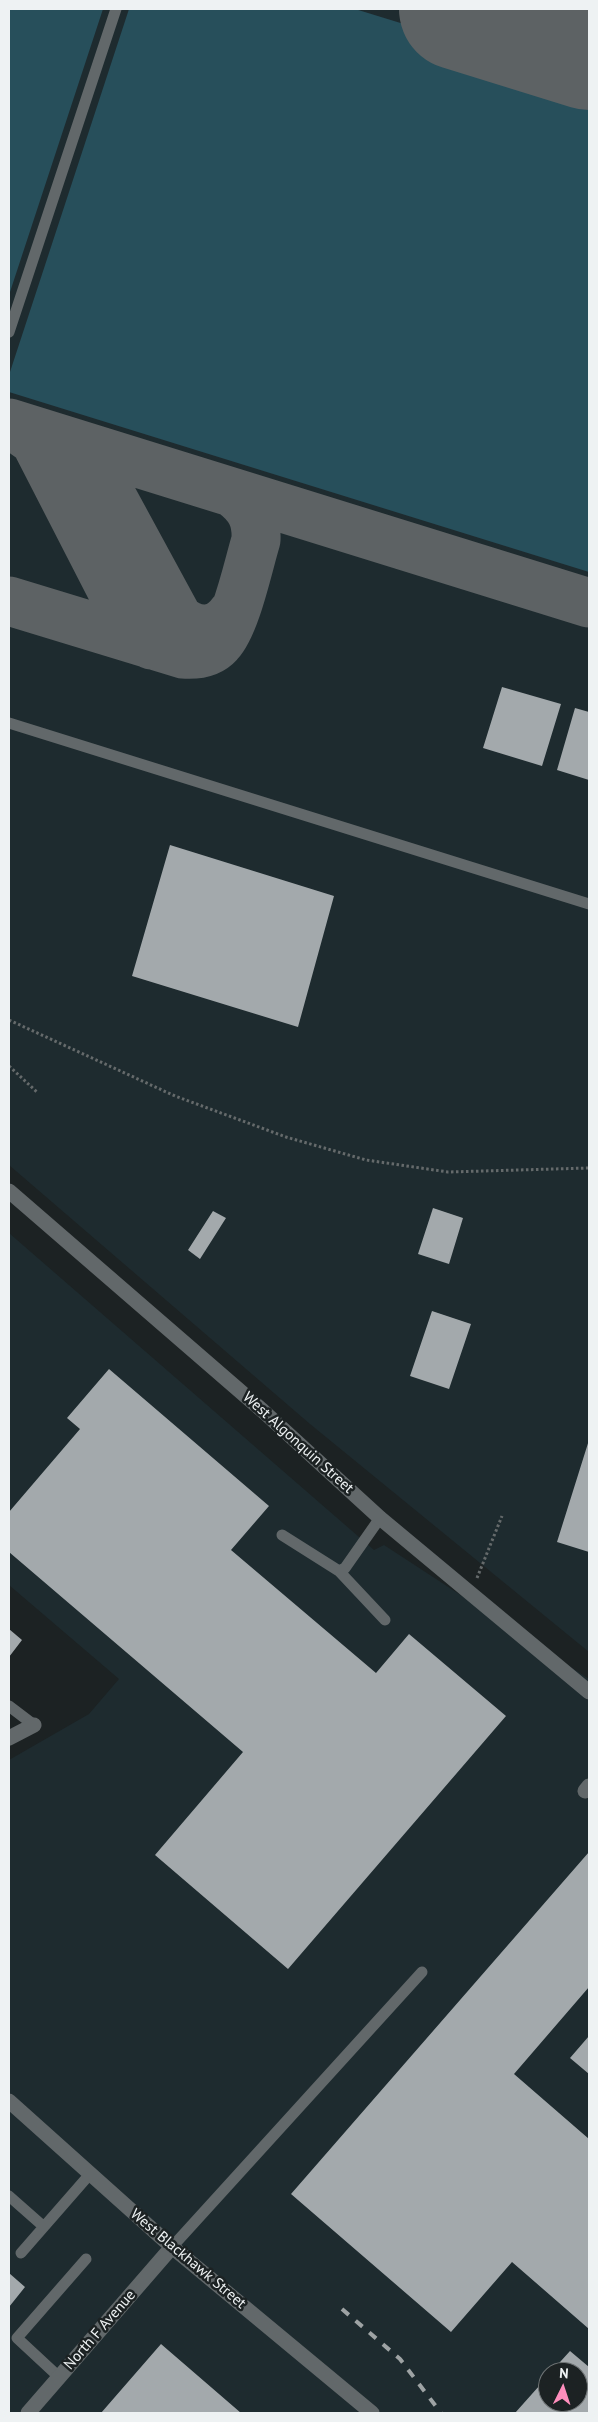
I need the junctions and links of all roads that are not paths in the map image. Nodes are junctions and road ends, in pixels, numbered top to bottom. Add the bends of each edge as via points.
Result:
1 (116, 9) edge
2 (9, 332) edge
3 (9, 724) edge
4 (589, 904) edge
5 (9, 1191) edge
6 (380, 1518) junction
7 (282, 1535) dead end
8 (339, 1571) junction
9 (385, 1620) dead end
10 (589, 1692) edge
11 (9, 1706) edge
12 (34, 1725) joint
13 (9, 1738) edge
14 (422, 1972) dead end
15 (10, 2105) edge
16 (90, 2174) junction
17 (9, 2196) edge
18 (43, 2226) junction
19 (172, 2247) junction
20 (21, 2253) dead end
21 (86, 2259) dead end
22 (60, 2377) junction
23 (28, 2413) edge
24 (372, 2413) edge

1 - 2 lane
3 - 4 lane
5 - 6 street, West Algonquin Street via 263,1411
6 - 8 lane via 345,1568
6 - 10 street, West Algonquin Street
7 - 8 lane
8 - 9 lane
11 - 12 lane
12 - 13 street
14 - 19 lane
15 - 16 street, West Blackhawk Street
16 - 18 lane
16 - 19 street, West Blackhawk Street
17 - 18 lane
18 - 20 lane
19 - 22 street, North F Avenue
19 - 24 street, West Blackhawk Street
21 - 22 lane via 17,2338
22 - 23 street, North F Avenue

